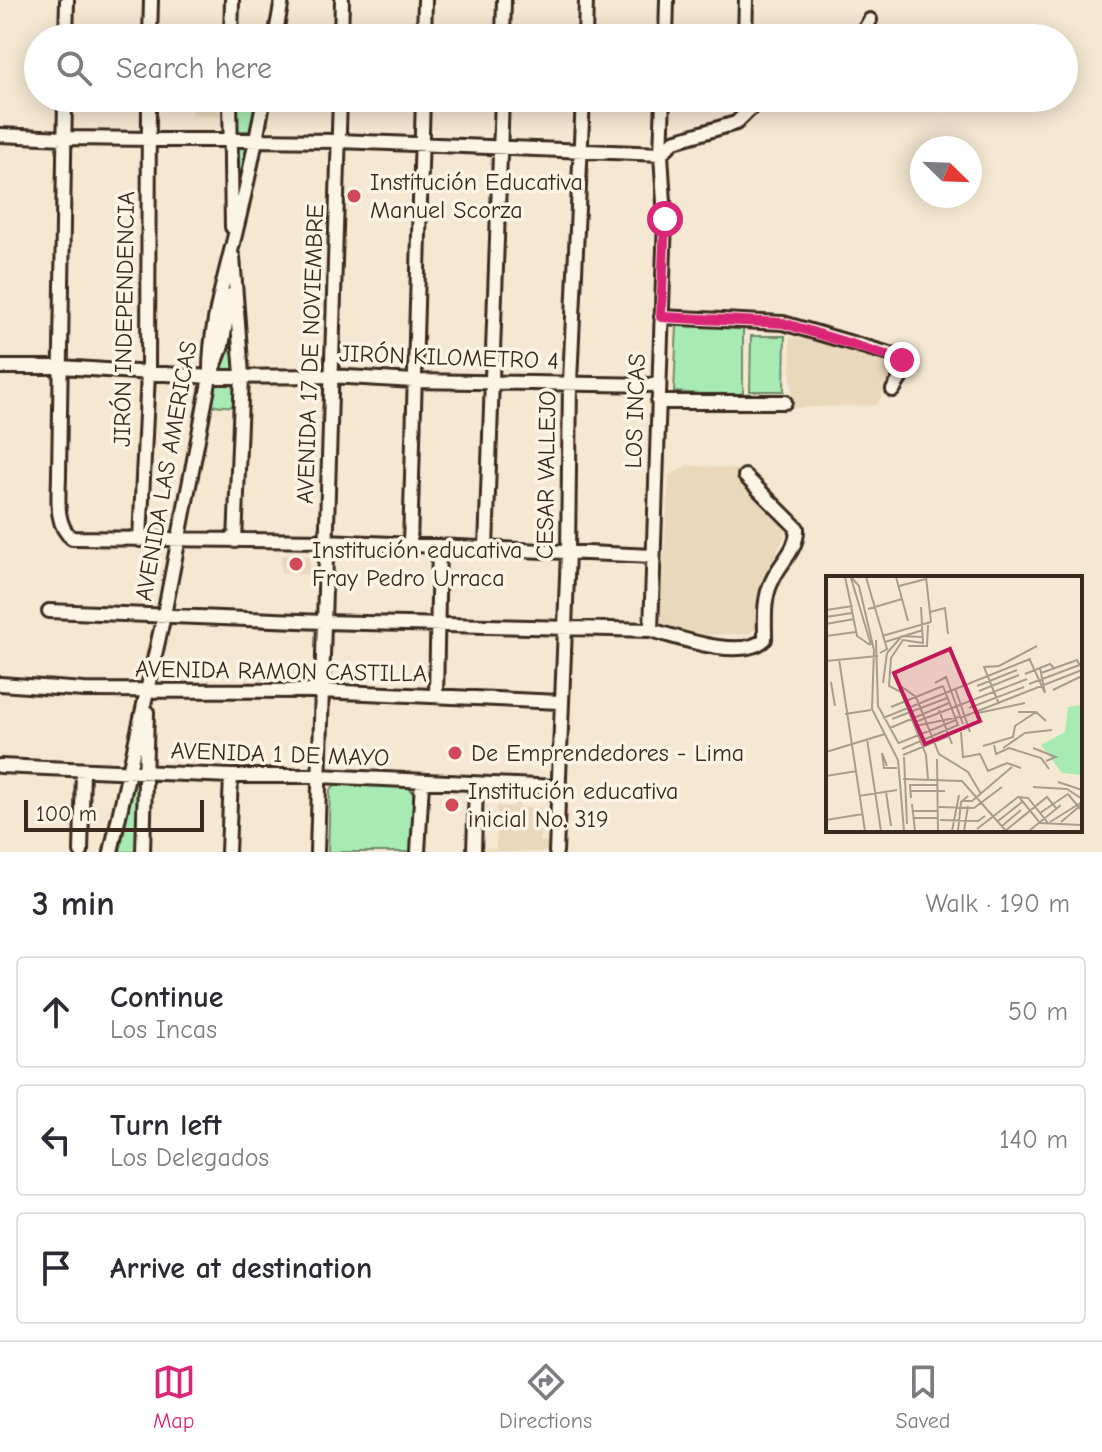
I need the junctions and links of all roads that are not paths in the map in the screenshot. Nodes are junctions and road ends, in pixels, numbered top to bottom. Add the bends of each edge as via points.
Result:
1 (67, 0) edge
2 (151, 0) edge
3 (232, 0) edge
4 (282, 0) edge
5 (342, 0) edge
6 (425, 0) edge
7 (504, 0) edge
8 (586, 0) edge
9 (667, 0) edge
10 (746, 0) edge
11 (870, 20) dead end
12 (66, 24) edge
13 (150, 24) edge
14 (231, 24) edge
15 (278, 24) edge
16 (341, 24) edge
17 (424, 24) edge
18 (503, 24) edge
19 (585, 24) edge
20 (666, 24) edge
21 (745, 24) edge
22 (868, 24) edge
23 (65, 112) edge
24 (149, 112) edge
25 (230, 112) edge
26 (261, 112) edge
27 (340, 112) edge
28 (423, 112) edge
29 (502, 112) edge
30 (582, 112) edge
31 (662, 112) edge
32 (747, 112) edge
33 (0, 135) edge
34 (64, 138) junction
35 (149, 139) junction
36 (230, 140) junction
37 (256, 140) junction
38 (339, 141) junction
39 (422, 144) junction
40 (501, 147) junction
41 (581, 151) junction
42 (661, 154) junction
43 (232, 246) junction
44 (661, 317) junction
45 (0, 367) edge
46 (61, 367) junction
47 (148, 373) junction
48 (242, 375) junction
49 (331, 376) junction
50 (210, 377) junction
51 (414, 381) junction
52 (493, 382) junction
53 (570, 382) junction
54 (658, 385) junction
55 (893, 390) dead end
56 (658, 402) junction
57 (785, 402) dead end
58 (745, 476) dead end
59 (140, 540) junction
60 (178, 541) junction
61 (235, 541) junction
62 (326, 541) junction
63 (410, 545) junction
64 (439, 546) junction
65 (486, 548) junction
66 (568, 552) junction
67 (653, 556) junction
68 (49, 611) dead end
69 (164, 615) junction
70 (323, 622) junction
71 (438, 624) junction
72 (564, 627) junction
73 (651, 630) junction
74 (0, 684) edge
75 (148, 689) junction
76 (321, 691) junction
77 (436, 696) junction
78 (560, 702) junction
79 (0, 766) edge
80 (83, 770) junction
81 (128, 770) junction
82 (145, 770) junction
83 (231, 776) junction
84 (319, 776) junction
85 (422, 782) junction
86 (476, 784) junction
87 (558, 787) junction
88 (81, 852) edge
89 (111, 852) edge
90 (143, 852) edge
91 (228, 852) edge
92 (317, 852) edge
93 (418, 852) edge
94 (474, 852) edge
95 (556, 852) edge

1 - 12 street
2 - 13 street
3 - 14 street
4 - 15 street
5 - 16 street
6 - 17 street
7 - 18 street
8 - 19 street
9 - 20 street
10 - 21 street
11 - 22 street
23 - 34 street
24 - 35 street, JIRÓN INDEPENDENCIA
25 - 36 street
26 - 37 street, AVENIDA LAS AMERICAS
27 - 38 street, AVENIDA 17 DE NOVIEMBRE
28 - 39 street
29 - 40 street
30 - 41 street, CESAR VALLEJO
31 - 42 street, LOS INCAS
32 - 42 street via 736,123 674,141
33 - 34 street
34 - 35 street
34 - 46 street
35 - 36 street
35 - 47 street, JIRÓN INDEPENDENCIA
36 - 37 street
36 - 43 street
37 - 38 street
37 - 43 street, AVENIDA LAS AMERICAS
38 - 39 street
38 - 49 street, AVENIDA 17 DE NOVIEMBRE
39 - 40 street
39 - 51 street
40 - 41 street
40 - 52 street
41 - 42 street
41 - 53 street, CESAR VALLEJO
42 - 44 street, LOS INCAS
43 - 48 street
43 - 50 street, AVENIDA LAS AMERICAS via 218,293
44 - 54 street, LOS INCAS
44 - 55 street via 783,323 900,357 903,370
45 - 46 street, JIRÓN KILOMETRO 4
46 - 47 street, JIRÓN KILOMETRO 4
46 - 59 street via 61,525 72,538
47 - 50 street, JIRÓN KILOMETRO 4
47 - 59 street, JIRÓN INDEPENDENCIA
48 - 49 street, JIRÓN KILOMETRO 4
48 - 50 street, JIRÓN KILOMETRO 4
48 - 61 street
49 - 51 street, JIRÓN KILOMETRO 4
49 - 62 street, AVENIDA 17 DE NOVIEMBRE
50 - 60 street, AVENIDA LAS AMERICAS
51 - 52 street, JIRÓN KILOMETRO 4
51 - 63 street
52 - 53 street, JIRÓN KILOMETRO 4
52 - 65 street
53 - 54 street, JIRÓN KILOMETRO 4
53 - 66 street, CESAR VALLEJO
54 - 56 street, LOS INCAS
56 - 57 street
56 - 67 street, LOS INCAS
58 - 73 street via 797,528 798,538 767,592 765,639 743,649
59 - 60 street
60 - 61 street
60 - 69 street, AVENIDA LAS AMERICAS
61 - 62 street
62 - 63 street
62 - 70 street, AVENIDA 17 DE NOVIEMBRE
63 - 64 street
64 - 65 street
64 - 71 street
65 - 66 street
66 - 67 street
66 - 72 street, CESAR VALLEJO
67 - 73 street, LOS INCAS
68 - 69 street
69 - 70 street
69 - 75 street, AVENIDA LAS AMERICAS
70 - 71 street
70 - 76 street, AVENIDA 17 DE NOVIEMBRE
71 - 72 street
71 - 77 street
72 - 73 street
72 - 78 street, CESAR VALLEJO
74 - 75 street, AVENIDA RAMON CASTILLA
75 - 76 street, AVENIDA RAMON CASTILLA
75 - 81 street, AVENIDA LAS AMERICAS
75 - 82 street
76 - 77 street, AVENIDA RAMON CASTILLA
76 - 84 street, AVENIDA 17 DE NOVIEMBRE
77 - 78 street, AVENIDA RAMON CASTILLA
78 - 87 street, CESAR VALLEJO
79 - 80 street, AVENIDA 1 DE MAYO
80 - 81 street, AVENIDA 1 DE MAYO
80 - 88 street
81 - 82 street, AVENIDA 1 DE MAYO
81 - 89 street, AVENIDA LAS AMERICAS
82 - 83 street, AVENIDA 1 DE MAYO
82 - 90 street
83 - 84 street, AVENIDA 1 DE MAYO
83 - 91 street
84 - 85 street, AVENIDA 1 DE MAYO
84 - 92 street, AVENIDA 17 DE NOVIEMBRE
85 - 86 street, AVENIDA 1 DE MAYO
85 - 93 street
86 - 87 street, AVENIDA 1 DE MAYO
86 - 94 street
87 - 95 street, CESAR VALLEJO

